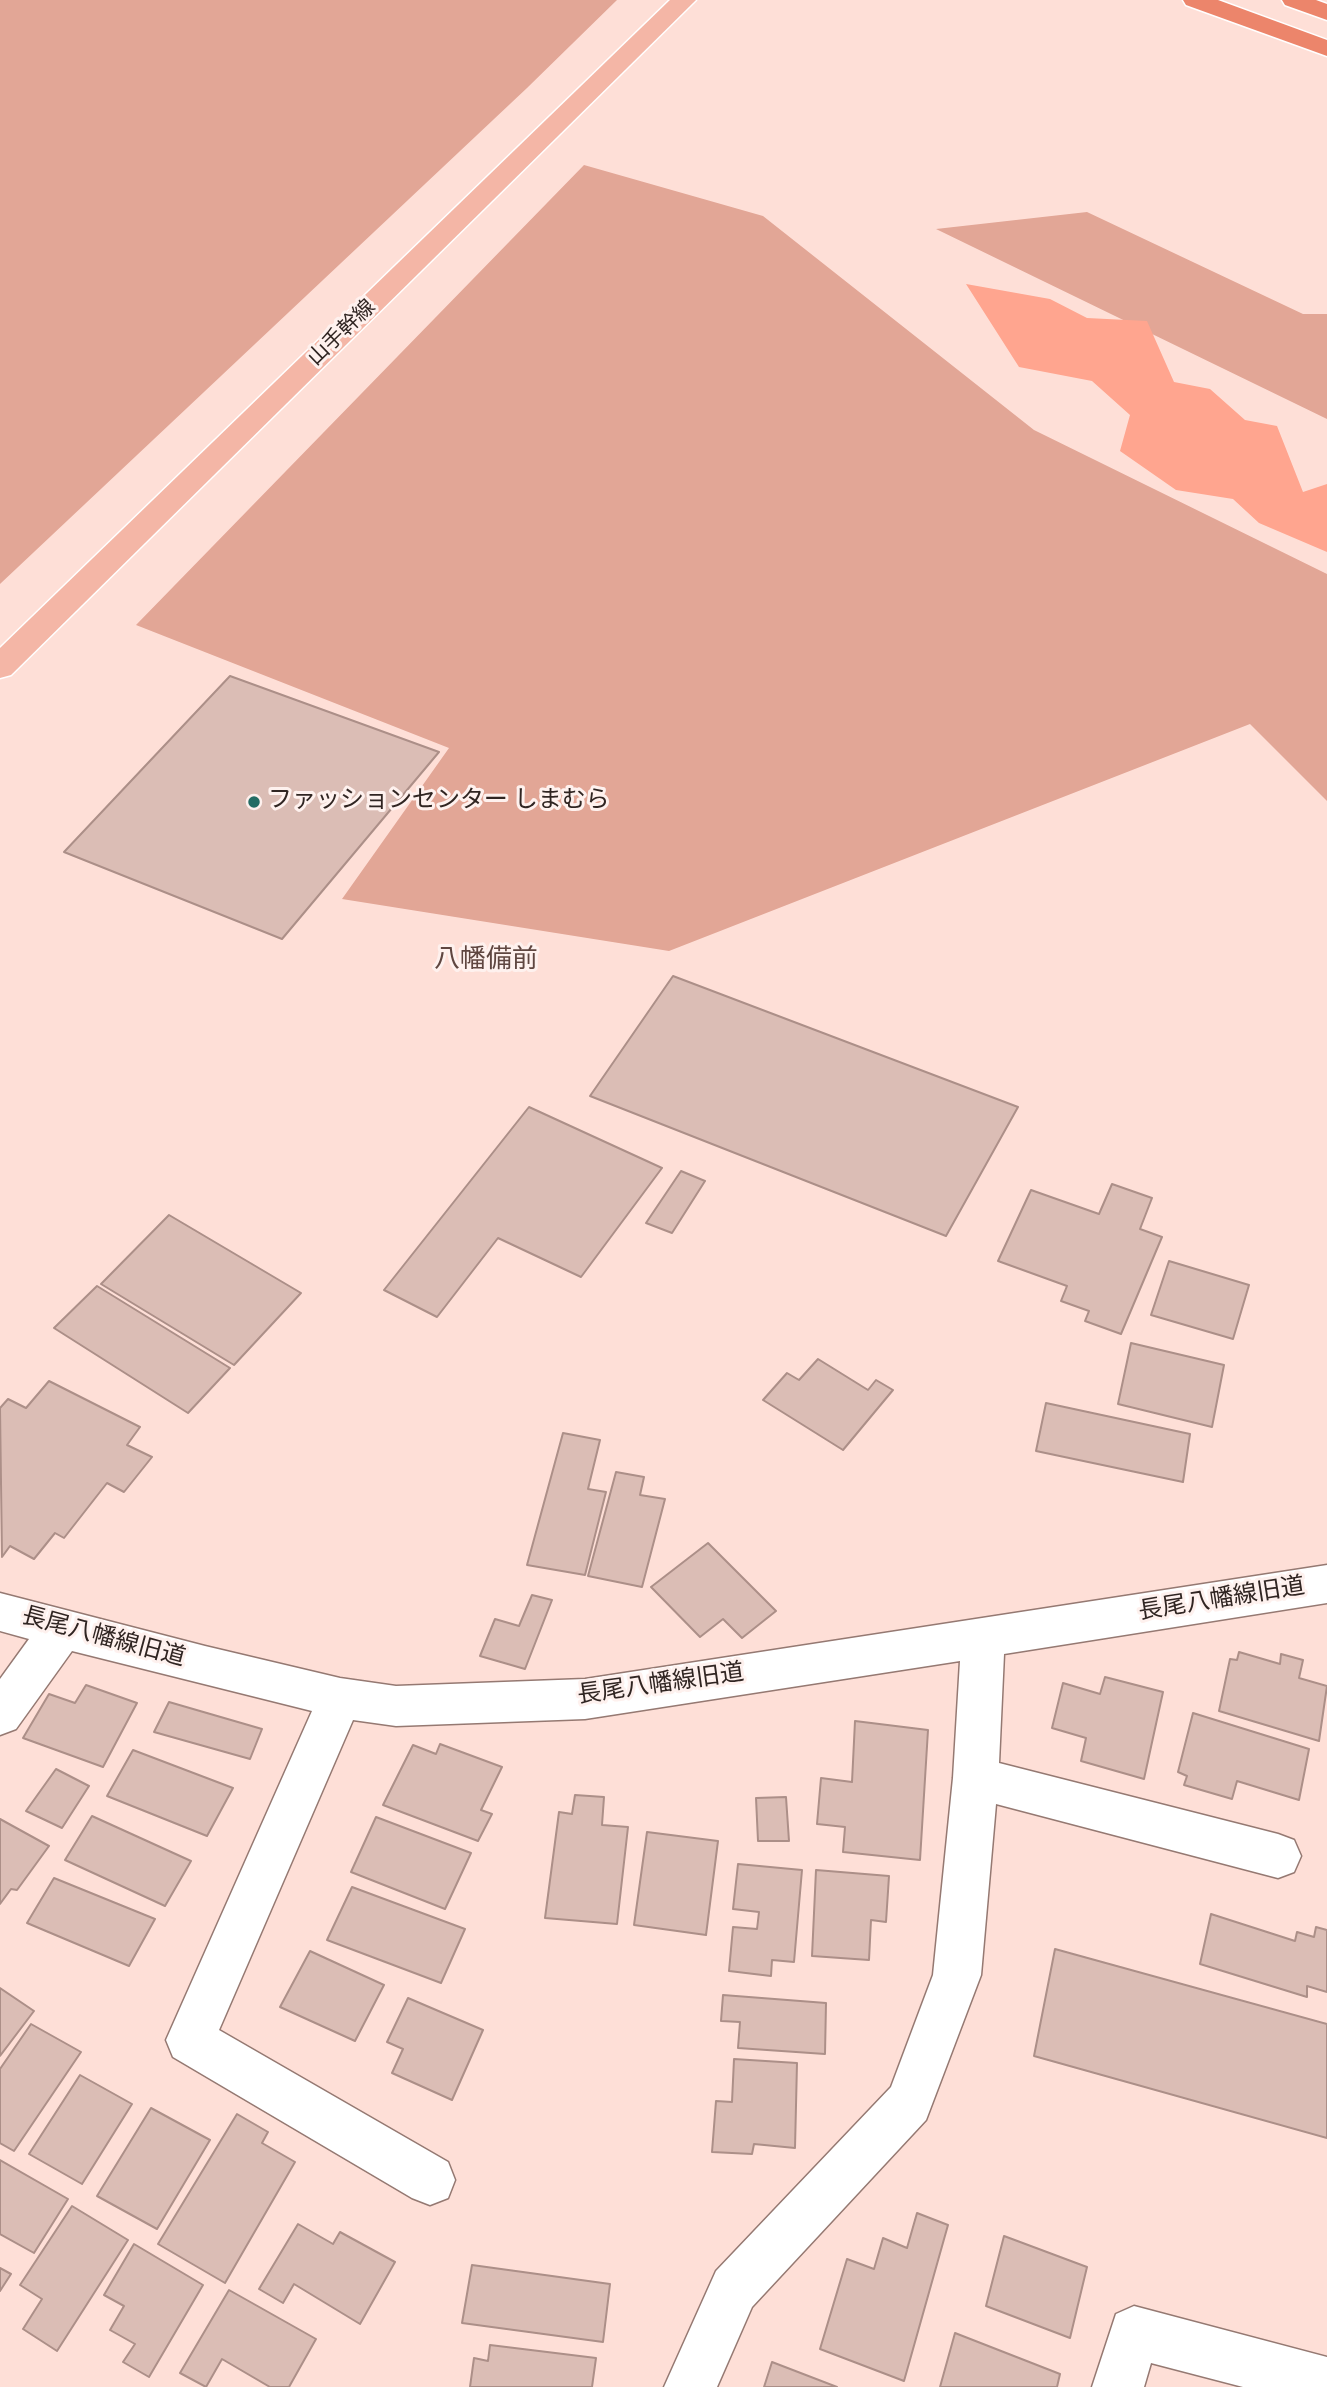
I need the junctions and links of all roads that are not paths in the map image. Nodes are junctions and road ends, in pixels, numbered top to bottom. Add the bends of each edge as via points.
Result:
1 (684, 0) edge
2 (1195, 0) edge
3 (1294, 0) edge
4 (1327, 13) edge
5 (1327, 49) edge
6 (0, 667) edge
7 (1327, 1584) edge
8 (0, 1612) edge
9 (62, 1629) junction
10 (983, 1639) junction
11 (341, 1698) junction
12 (0, 1715) edge
13 (976, 1778) junction
14 (1278, 1856) dead end
15 (430, 2180) dead end
16 (1327, 2383) edge
17 (690, 2387) edge
18 (1118, 2387) edge

1 - 6 main road, 山手幹線
2 - 5 highway
3 - 4 highway
7 - 10 street, 長尾八幡線旧道
8 - 9 street, 長尾八幡線旧道
9 - 11 street, 長尾八幡線旧道
9 - 12 street
10 - 11 street, 長尾八幡線旧道 via 585,1699 396,1706
10 - 13 street
11 - 15 street via 190,2040
13 - 14 street
13 - 17 street via 957,1975 909,2103 734,2289
16 - 18 street via 1134,2332

